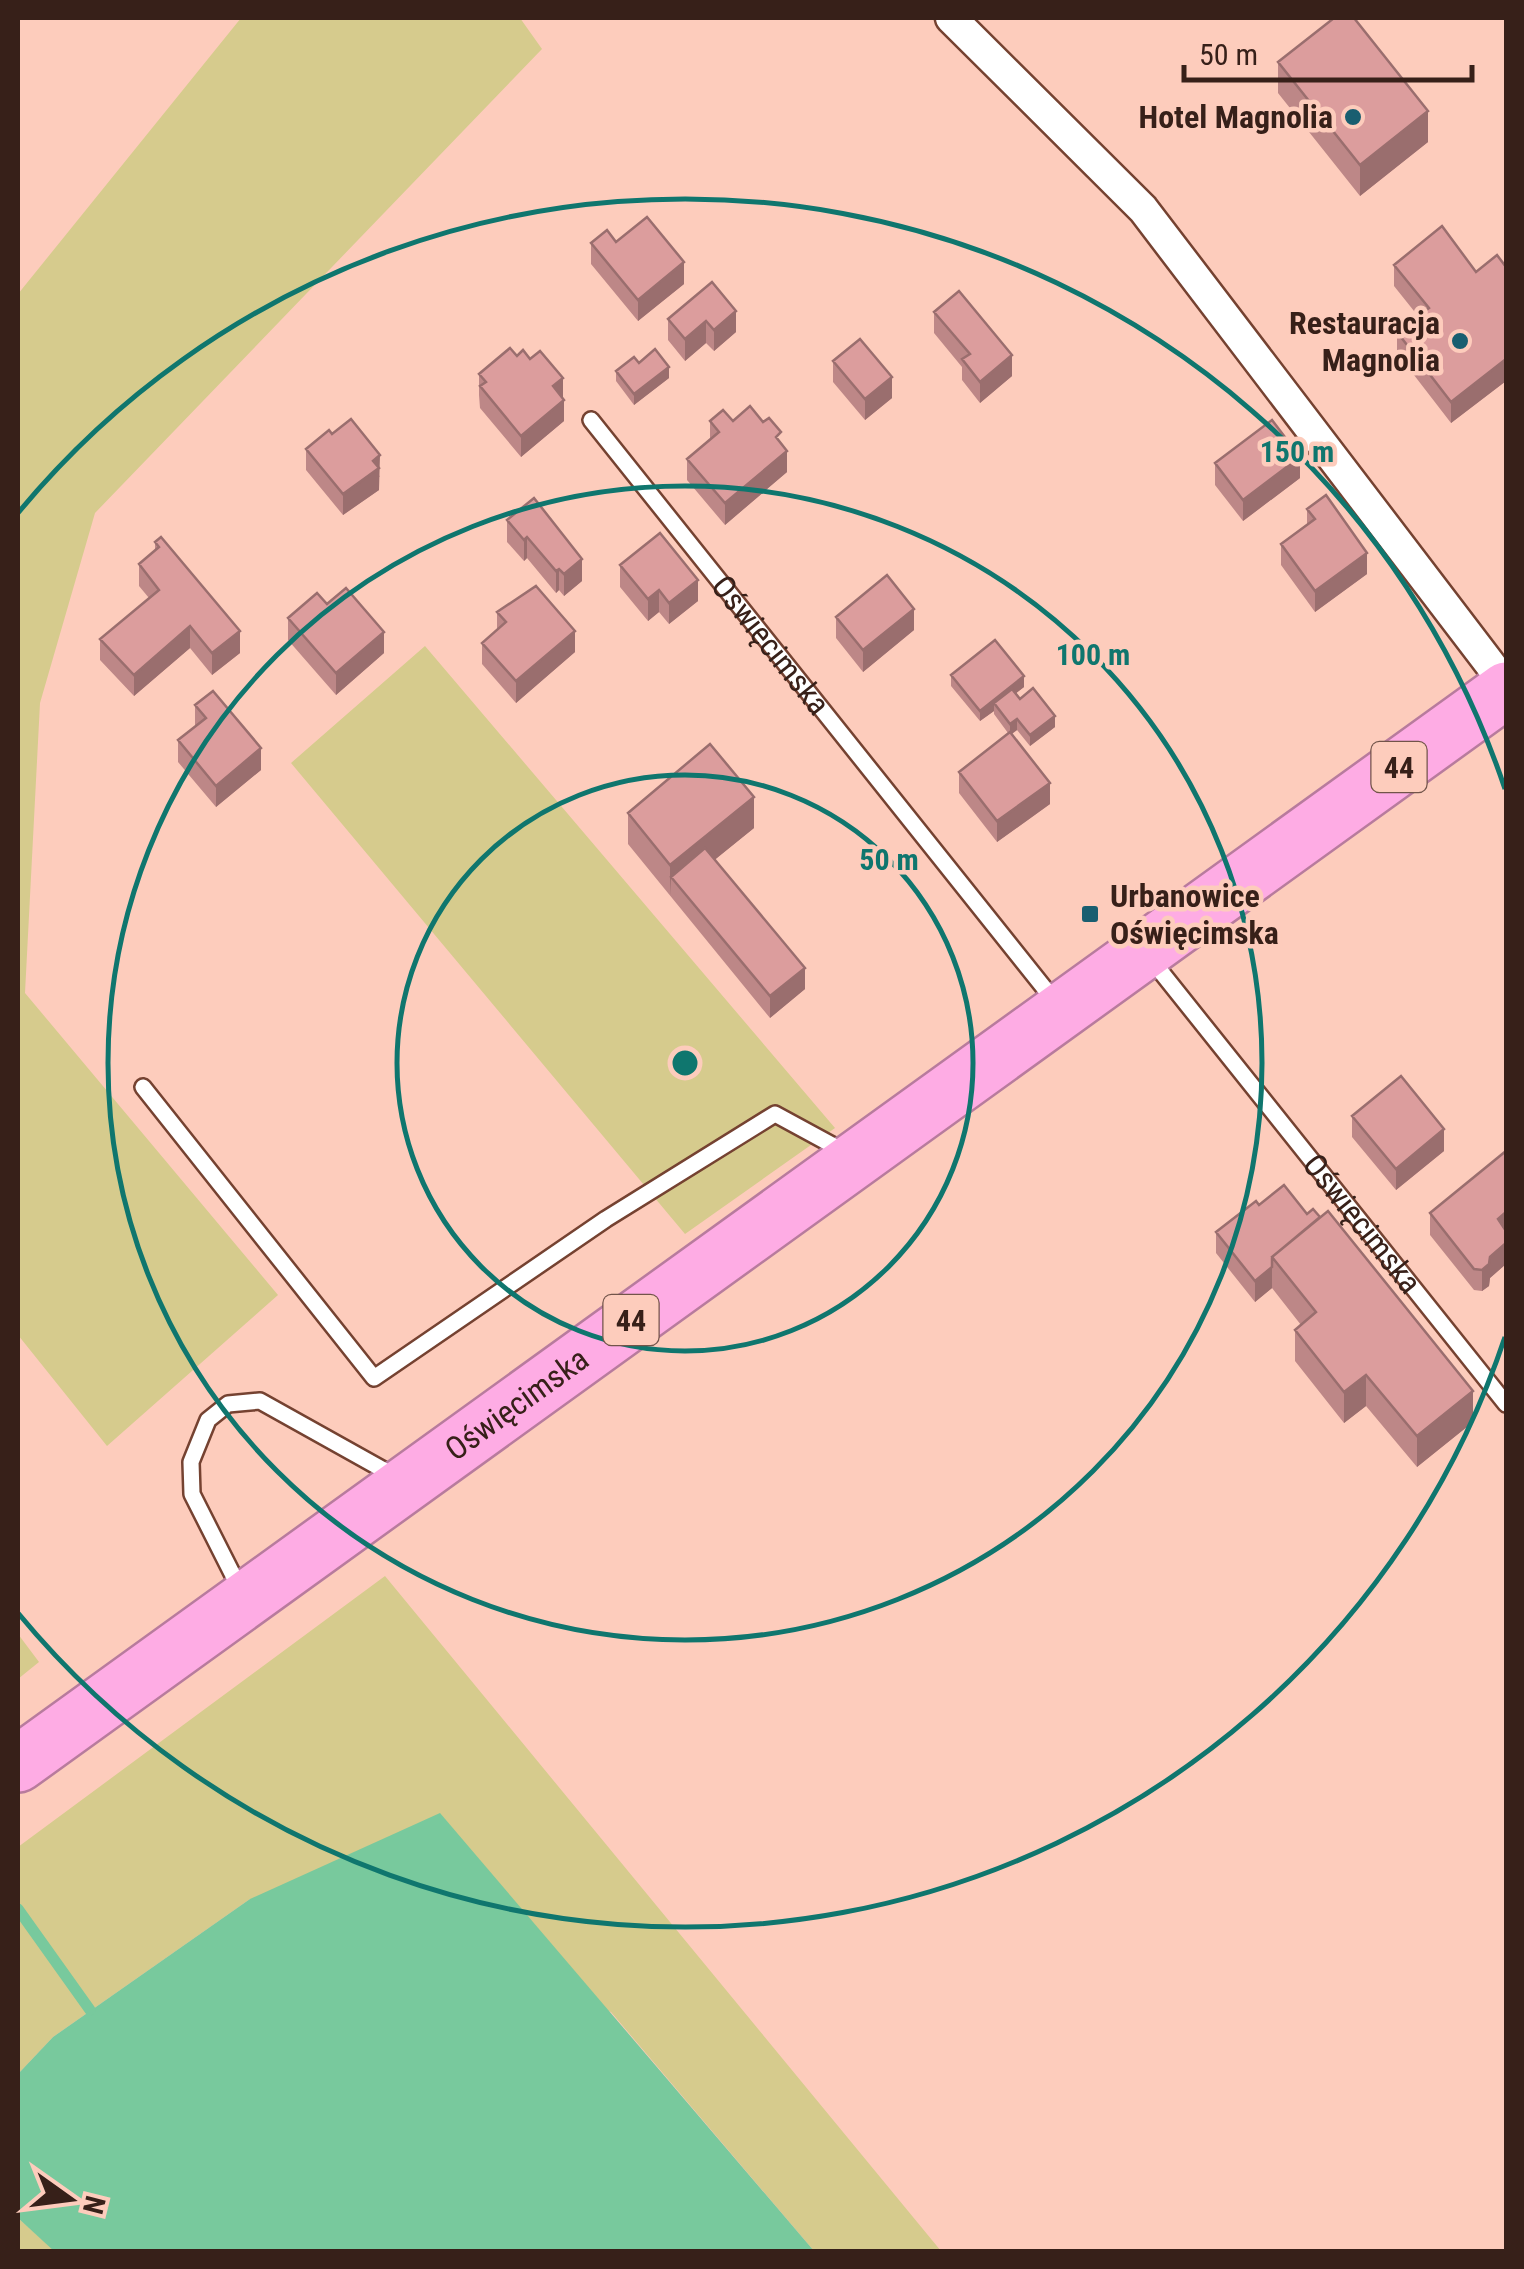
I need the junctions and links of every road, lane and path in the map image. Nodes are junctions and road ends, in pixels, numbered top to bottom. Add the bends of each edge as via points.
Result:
1 (951, 18) edge
2 (591, 420) dead end
3 (1506, 688) edge
4 (1144, 950) junction
5 (1063, 1011) junction
6 (143, 1087) dead end
7 (857, 1158) junction
8 (1506, 1404) edge
9 (406, 1483) junction
10 (245, 1598) junction
11 (18, 1764) edge

1 - 3 street via 1142,209
2 - 5 lane, Oświęcimska
3 - 4 highway, Oświęcimska / 44
4 - 5 highway, Oświęcimska / 44
4 - 8 lane, Oświęcimska
5 - 7 highway, Oświęcimska / 44
6 - 7 lane via 374,1378 606,1218 775,1114
7 - 9 highway, Oświęcimska / 44
9 - 10 highway, Oświęcimska / 44
9 - 10 lane via 260,1402 228,1404 208,1420 191,1462 192,1494
10 - 11 highway, Oświęcimska / 44

